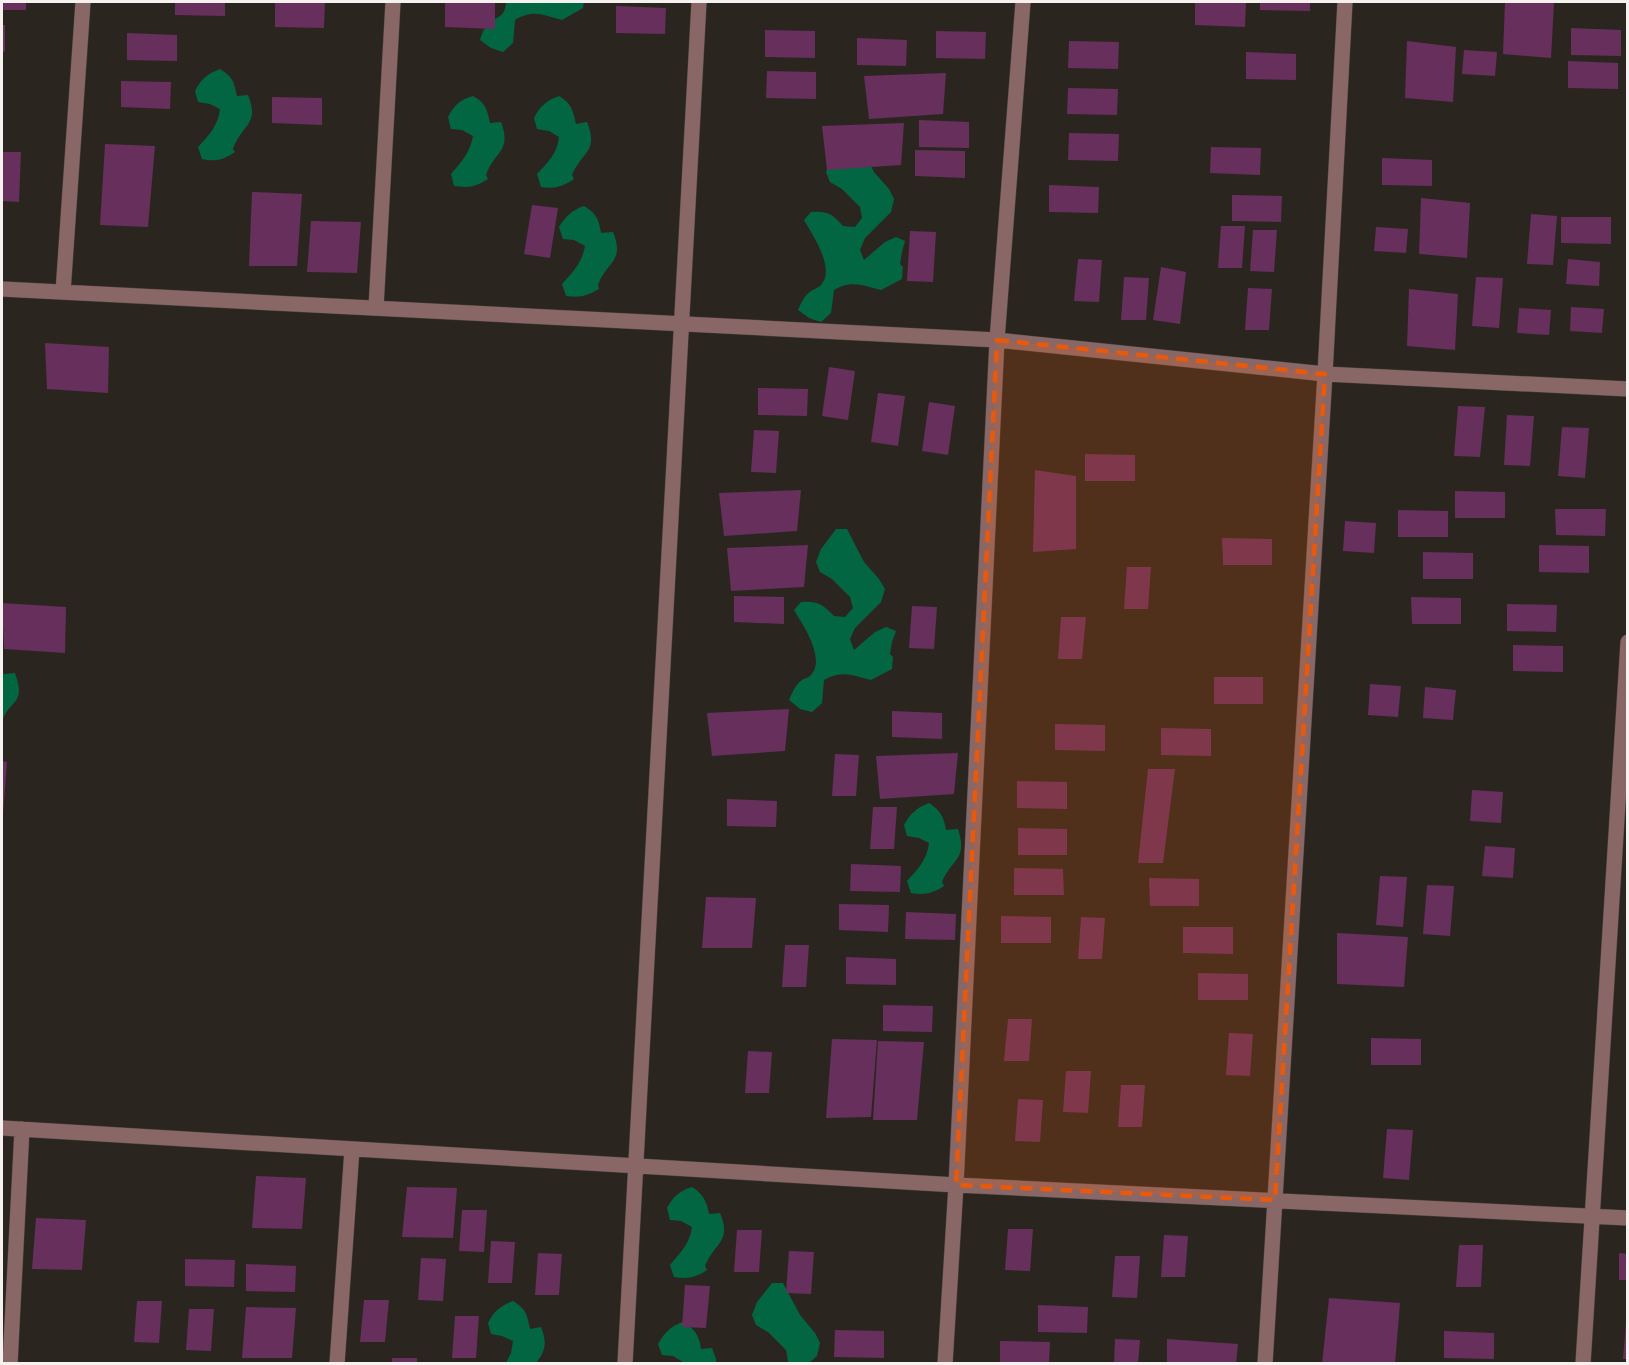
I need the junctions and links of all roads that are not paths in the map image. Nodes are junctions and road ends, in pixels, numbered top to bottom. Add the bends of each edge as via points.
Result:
1 (83, 2) edge
2 (393, 2) edge
3 (699, 2) edge
4 (1023, 2) edge
5 (1345, 2) edge
6 (2, 289) edge
7 (63, 292) junction
8 (376, 308) junction
9 (681, 324) junction
10 (997, 340) junction
11 (1325, 374) junction
12 (1628, 389) edge
13 (1628, 642) edge
14 (2, 1128) edge
15 (22, 1129) junction
16 (352, 1149) junction
17 (637, 1166) junction
18 (956, 1185) junction
19 (1275, 1200) junction
20 (1592, 1216) junction
21 (1628, 1218) edge
22 (10, 1364) edge
23 (337, 1364) edge
24 (625, 1364) edge
25 (945, 1364) edge
26 (1265, 1364) edge
27 (1583, 1364) edge

1 - 7 street
2 - 8 street
3 - 9 street
4 - 10 street
5 - 11 street
6 - 7 street
7 - 8 street
8 - 9 street
9 - 10 street
9 - 17 street
10 - 11 street
10 - 18 street
11 - 12 street
11 - 19 street
13 - 20 street
14 - 15 street
15 - 16 street
15 - 22 street
16 - 17 street
16 - 23 street
17 - 18 street
17 - 24 street
18 - 19 street
18 - 25 street
19 - 20 street
19 - 26 street
20 - 21 street
20 - 27 street

